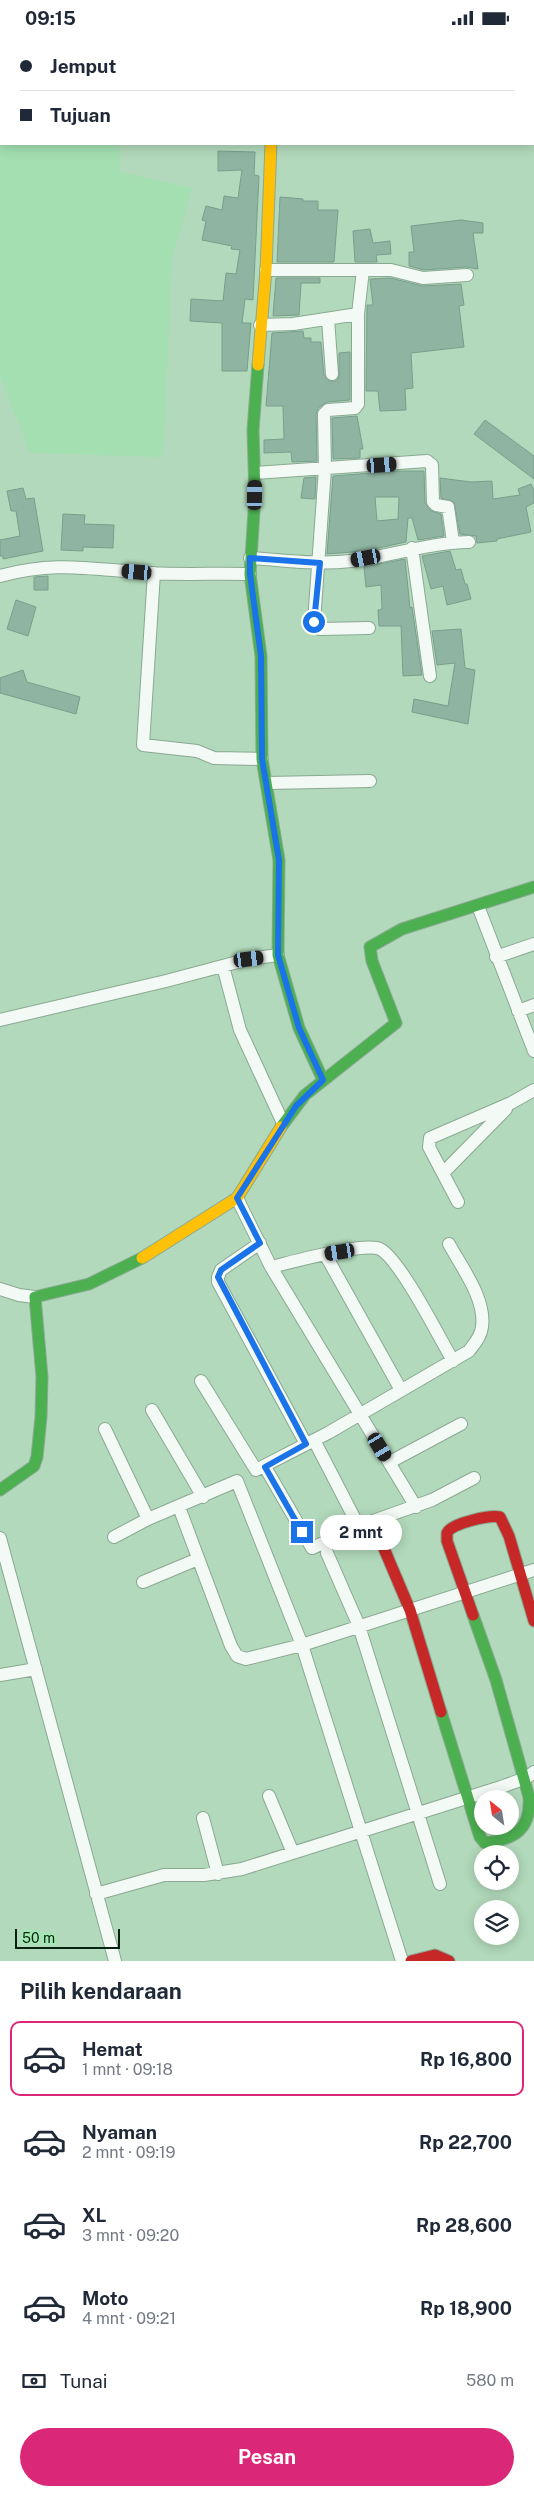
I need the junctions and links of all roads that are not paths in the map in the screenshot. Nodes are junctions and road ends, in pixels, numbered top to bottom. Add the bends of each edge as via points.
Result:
1 (271, 145) edge
2 (266, 269) junction
3 (363, 270) junction
4 (467, 275) dead end
5 (358, 314) junction
6 (328, 319) junction
7 (260, 325) junction
8 (332, 374) dead end
9 (325, 469) junction
10 (256, 473) junction
11 (453, 542) junction
12 (469, 542) dead end
13 (412, 548) junction
14 (250, 558) junction
15 (320, 563) junction
16 (154, 573) junction
17 (250, 574) junction
18 (0, 576) edge
19 (369, 628) dead end
20 (430, 676) dead end
21 (262, 759) junction
22 (370, 781) dead end
23 (267, 783) junction
24 (534, 887) edge
25 (478, 906) junction
26 (534, 944) edge
27 (278, 955) junction
28 (496, 957) junction
29 (223, 966) junction
30 (534, 1005) edge
31 (518, 1011) junction
32 (0, 1020) edge
33 (534, 1051) edge
34 (323, 1080) junction
35 (534, 1090) edge
36 (511, 1103) junction
37 (284, 1123) junction
38 (443, 1173) junction
39 (237, 1198) junction
40 (458, 1202) dead end
41 (260, 1243) junction
42 (449, 1244) dead end
43 (325, 1254) junction
44 (272, 1267) junction
45 (0, 1289) edge
46 (35, 1297) junction
47 (452, 1361) junction
48 (201, 1381) dead end
49 (401, 1390) junction
50 (152, 1410) dead end
51 (361, 1415) junction
52 (461, 1424) dead end
53 (105, 1429) dead end
54 (310, 1442) junction
55 (390, 1462) junction
56 (265, 1467) junction
57 (474, 1478) dead end
58 (0, 1490) edge
59 (203, 1497) junction
60 (179, 1507) junction
61 (416, 1507) junction
62 (148, 1519) junction
63 (359, 1527) junction
64 (377, 1532) dead end
65 (114, 1537) dead end
66 (0, 1538) edge
67 (327, 1553) dead end
68 (198, 1559) junction
69 (534, 1570) edge
70 (519, 1575) junction
71 (6, 1578) edge
72 (143, 1582) dead end
73 (466, 1593) junction
74 (410, 1610) junction
75 (534, 1621) edge
76 (359, 1626) junction
77 (302, 1645) junction
78 (36, 1669) junction
79 (0, 1675) edge
80 (530, 1775) edge
81 (269, 1796) dead end
82 (467, 1797) junction
83 (418, 1814) junction
84 (203, 1818) dead end
85 (362, 1832) junction
86 (293, 1853) junction
87 (218, 1874) junction
88 (440, 1884) dead end
89 (96, 1894) junction
90 (115, 1961) edge
91 (402, 1961) edge
92 (411, 1961) edge
93 (449, 1961) edge

1 - 2 street
2 - 3 street
2 - 7 street
3 - 4 street via 391,270 423,278
3 - 5 street
5 - 6 street
5 - 9 street via 358,404 355,408 328,410 324,415
6 - 7 street
6 - 8 street
7 - 10 street via 253,430
9 - 10 street
9 - 11 street via 430,463 434,502 448,507
9 - 15 street
10 - 14 street
11 - 12 street
11 - 13 street
13 - 15 street via 353,561
13 - 20 street
14 - 15 street
14 - 17 street
15 - 19 street via 315,627
16 - 17 street
16 - 18 street via 71,565 31,568
16 - 21 street via 142,743 145,746 197,751 214,758
17 - 21 street via 261,656
21 - 23 street
22 - 23 street
23 - 27 street via 279,860
24 - 25 street
25 - 28 street
25 - 34 street via 402,929 370,947 369,959 385,988 396,1023
26 - 28 street
27 - 29 street
27 - 34 street via 299,1028
28 - 31 street
29 - 32 street
29 - 37 street via 240,1030
30 - 31 street
31 - 33 street
34 - 37 street via 305,1095
35 - 36 street
36 - 38 street
36 - 38 street via 430,1138 429,1147
37 - 39 street
38 - 40 street
39 - 41 street
39 - 46 street via 130,1265 89,1284
41 - 44 street
41 - 54 street via 221,1270 218,1282
42 - 47 street via 482,1311 479,1337 468,1351
43 - 44 street
43 - 47 street via 369,1247 381,1250 415,1293
43 - 49 street
44 - 51 street
45 - 46 street
46 - 58 street via 43,1404 37,1457 34,1466
47 - 49 street
48 - 56 street via 256,1470
49 - 51 street
50 - 59 street
51 - 54 street
51 - 55 street
52 - 55 street
53 - 62 street
54 - 56 street
54 - 63 street
55 - 61 street
56 - 63 street via 312,1548
57 - 61 street
59 - 60 street
59 - 77 street via 237,1481
60 - 62 street
60 - 68 street
61 - 63 street
62 - 65 street
64 - 74 street
66 - 71 street
67 - 76 street
68 - 72 street
68 - 77 street via 237,1656 246,1659
69 - 70 street
70 - 73 street
70 - 73 street via 509,1536 500,1517 491,1515 452,1527 447,1533 447,1541
70 - 75 street
71 - 78 street
73 - 74 street
73 - 80 street
74 - 76 street
74 - 82 street
76 - 77 street
76 - 83 street
77 - 85 street
78 - 79 street
78 - 89 street
80 - 82 street
80 - 82 street via 527,1822 507,1838 485,1843
81 - 86 street
82 - 83 street
83 - 85 street
83 - 88 street
84 - 87 street
85 - 86 street
85 - 91 street
86 - 87 street
87 - 89 street via 164,1875
89 - 90 street
92 - 93 street via 436,1955

